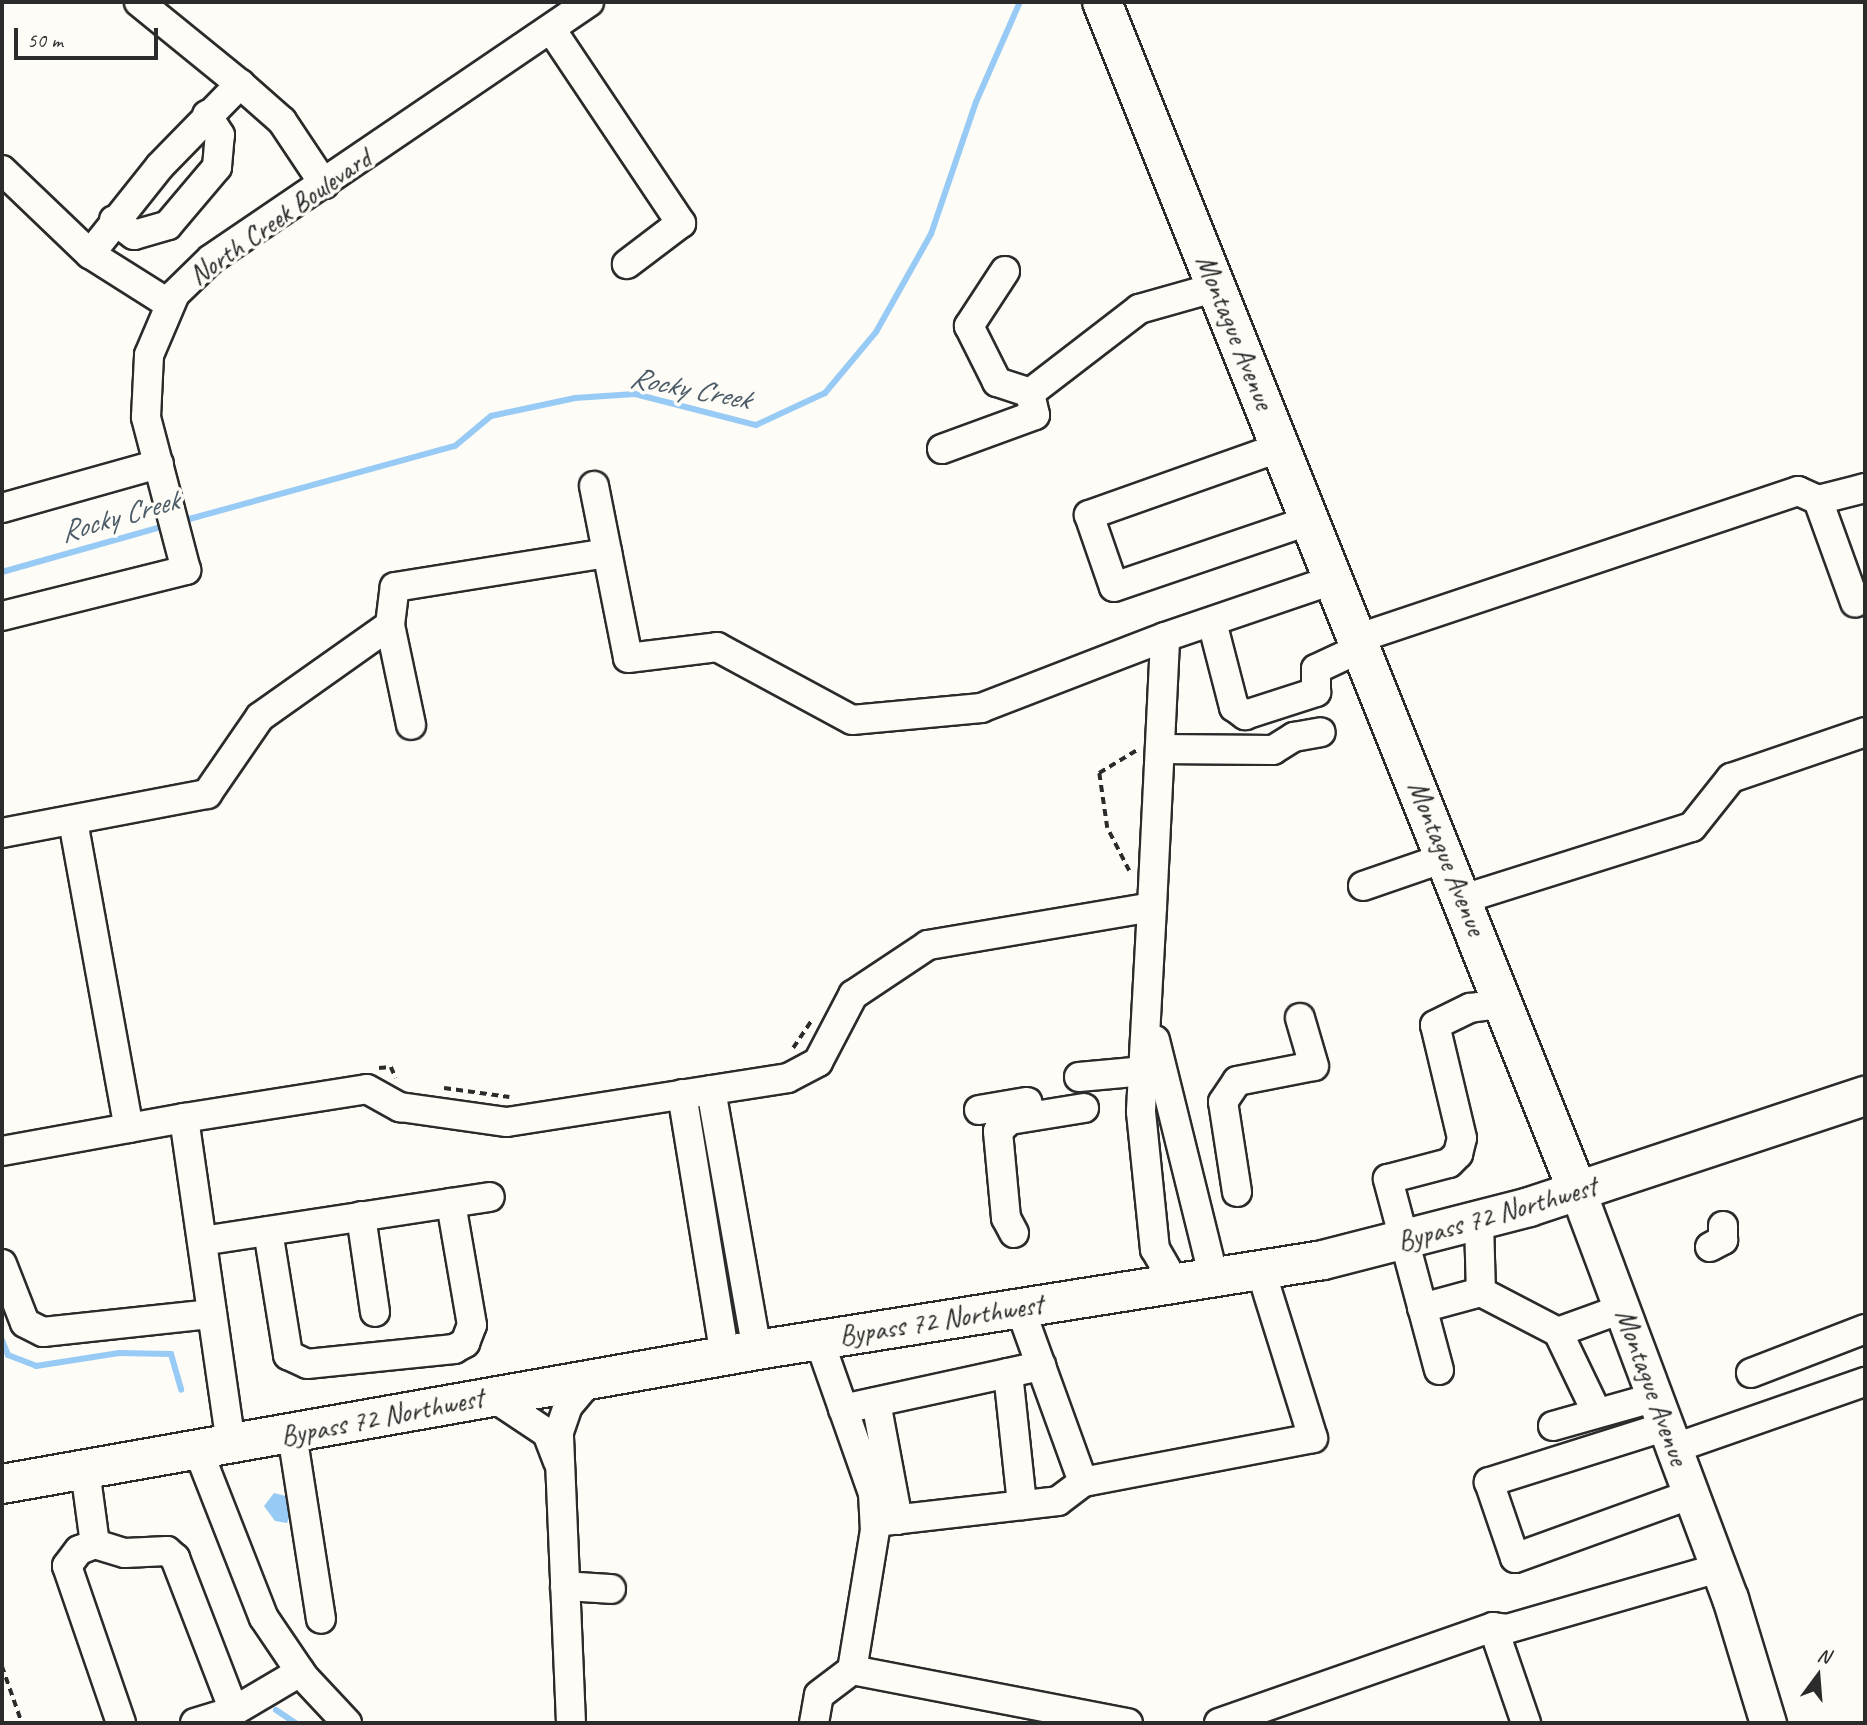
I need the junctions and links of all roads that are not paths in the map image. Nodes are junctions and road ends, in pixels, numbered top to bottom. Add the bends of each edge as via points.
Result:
1 (139, 2) edge
2 (589, 2) edge
3 (1102, 2) edge
4 (551, 29) junction
5 (240, 84) junction
6 (207, 115) junction
7 (2, 170) edge
8 (324, 184) junction
9 (114, 220) junction
10 (90, 254) junction
11 (627, 264) dead end
12 (1004, 271) dead end
13 (1217, 287) junction
14 (169, 304) junction
15 (1030, 393) junction
16 (1281, 447) junction
17 (942, 449) dead end
18 (162, 477) junction
19 (594, 486) dead end
20 (1865, 488) edge
21 (1818, 500) junction
22 (2, 508) edge
23 (1311, 520) junction
24 (607, 553) junction
25 (1335, 579) junction
26 (1854, 602) dead end
27 (2, 616) edge
28 (1212, 622) junction
29 (390, 625) junction
30 (1165, 637) junction
31 (1361, 643) junction
32 (411, 725) dead end
33 (1321, 732) dead end
34 (1865, 732) edge
35 (1148, 749) junction
36 (74, 821) junction
37 (2, 833) edge
38 (1447, 857) junction
39 (1363, 886) dead end
40 (1464, 899) junction
41 (1153, 907) junction
42 (1504, 1003) junction
43 (1148, 1012) junction
44 (1300, 1018) dead end
45 (1145, 1071) junction
46 (711, 1090) junction
47 (1082, 1093) junction
48 (682, 1094) junction
49 (1865, 1096) edge
50 (979, 1110) dead end
51 (184, 1118) junction
52 (129, 1128) junction
53 (2, 1151) edge
54 (1237, 1192) dead end
55 (1578, 1192) junction
56 (490, 1197) dead end
57 (451, 1203) junction
58 (361, 1216) junction
59 (1479, 1222) junction
60 (268, 1231) junction
61 (1014, 1233) dead end
62 (202, 1241) junction
63 (1405, 1242) junction
64 (2, 1264) edge
65 (1261, 1271) junction
66 (1214, 1278) junction
67 (1175, 1283) junction
68 (1481, 1292) junction
69 (1020, 1308) junction
70 (1422, 1308) junction
71 (1624, 1308) junction
72 (374, 1312) dead end
73 (212, 1314) junction
74 (1865, 1329) edge
75 (1558, 1332) junction
76 (818, 1340) junction
77 (741, 1353) junction
78 (1041, 1366) junction
79 (1439, 1370) dead end
80 (1008, 1373) junction
81 (1751, 1373) dead end
82 (592, 1379) junction
83 (1865, 1382) edge
84 (493, 1397) junction
85 (876, 1402) junction
86 (843, 1409) junction
87 (1597, 1413) junction
88 (1666, 1424) junction
89 (1553, 1426) dead end
90 (292, 1434) junction
91 (215, 1448) junction
92 (560, 1467) junction
93 (85, 1470) junction
94 (1083, 1482) junction
95 (2, 1485) edge
96 (1692, 1494) junction
97 (1022, 1506) junction
98 (886, 1521) junction
99 (95, 1544) junction
100 (1719, 1568) junction
101 (565, 1586) junction
102 (611, 1590) dead end
103 (321, 1619) dead end
104 (1493, 1627) junction
105 (852, 1670) junction
106 (300, 1672) junction
107 (234, 1711) junction
108 (121, 1723) edge
109 (195, 1723) edge
110 (347, 1723) edge
111 (571, 1723) edge
112 (814, 1723) edge
113 (1128, 1723) edge
114 (1219, 1723) edge
115 (1526, 1723) edge
116 (1769, 1723) edge

1 - 5 street
2 - 4 street, North Creek Boulevard
3 - 13 highway, Montague Avenue
4 - 8 street, North Creek Boulevard
4 - 11 street via 681,223
5 - 6 street
5 - 8 street via 282,121
6 - 9 street
6 - 9 street via 220,135 218,167 168,225 134,235
7 - 10 street
8 - 14 street, North Creek Boulevard via 211,259
9 - 10 street
10 - 14 street
12 - 15 street via 969,326 997,382
13 - 15 street via 1139,309
13 - 16 highway, Montague Avenue
14 - 18 street, North Creek Boulevard via 152,343 146,387
15 - 17 street via 1035,415
16 - 23 highway, Montague Avenue
16 - 23 street via 1089,514 1114,587
18 - 22 street
18 - 27 street, North Creek Boulevard via 184,559
19 - 24 street
20 - 21 street
21 - 26 street
21 - 31 street via 1798,491
23 - 25 highway, Montague Avenue
24 - 29 street via 395,587
24 - 30 street via 628,659 717,647 852,720 981,708
25 - 28 street
25 - 31 highway, Montague Avenue
28 - 30 street
28 - 31 street via 1234,707 1257,716 1316,692 1316,669
29 - 32 street
29 - 36 street via 260,717 207,793
30 - 35 street
31 - 38 highway, Montague Avenue
33 - 35 street via 1294,737 1273,750
34 - 40 street via 1731,778 1692,827
35 - 41 street
36 - 37 street
36 - 52 street
38 - 39 street
38 - 40 highway, Montague Avenue
40 - 42 highway, Montague Avenue
41 - 43 street
41 - 46 street via 928,945 853,995 818,1062 788,1078
42 - 55 highway, Montague Avenue
42 - 63 street via 1470,1008 1435,1025 1462,1138 1449,1163 1388,1179
43 - 45 street
43 - 66 street
44 - 54 street via 1314,1066 1237,1081 1227,1089 1223,1102
45 - 47 street
45 - 67 street via 1141,1112 1155,1249
46 - 48 street
46 - 77 street
47 - 50 street
47 - 61 street via 1010,1120 998,1131 1006,1213
48 - 51 street via 507,1122 400,1107 367,1088
48 - 77 street
49 - 55 highway, Bypass 72 Northwest
51 - 52 street
51 - 62 street
52 - 53 street
55 - 59 highway, Bypass 72 Northwest
55 - 71 main road, Montague Avenue
56 - 57 street
57 - 58 street
57 - 60 street via 472,1325 465,1343 307,1364 288,1355
58 - 60 street
58 - 72 street
59 - 63 highway, Bypass 72 Northwest
59 - 68 street
60 - 62 street
62 - 73 street
63 - 65 highway, Bypass 72 Northwest
63 - 70 street
64 - 73 street via 25,1323 43,1332
65 - 66 highway, Bypass 72 Northwest
65 - 94 street via 1313,1438
66 - 67 highway, Bypass 72 Northwest
67 - 69 highway, Bypass 72 Northwest
68 - 70 street
68 - 75 street
69 - 76 highway, Bypass 72 Northwest
69 - 78 street
70 - 79 street
71 - 75 street
71 - 88 main road, Montague Avenue
73 - 91 street
74 - 81 street
75 - 87 street
76 - 77 highway, Bypass 72 Northwest
76 - 86 street
77 - 82 highway, Bypass 72 Northwest
78 - 80 street
78 - 94 street
80 - 85 street
80 - 97 street
82 - 84 highway, Bypass 72 Northwest
82 - 92 street via 568,1406 559,1432
83 - 88 street
84 - 90 highway, Bypass 72 Northwest
84 - 92 street via 547,1433
85 - 86 street
85 - 98 street
86 - 98 street
87 - 88 street
87 - 89 street
88 - 96 main road, Montague Avenue
88 - 96 street via 1489,1482 1515,1558
90 - 91 highway, Bypass 72 Northwest
90 - 103 street
91 - 93 highway, Bypass 72 Northwest
91 - 106 street via 264,1618
92 - 101 street
93 - 95 highway, Bypass 72 Northwest
93 - 99 street
94 - 97 street via 1058,1501
96 - 100 main road, Montague Avenue
97 - 98 street
98 - 105 street
99 - 107 street via 125,1553 167,1550 175,1558
99 - 108 street via 79,1550 67,1566
100 - 104 street via 1507,1629
100 - 116 main road, Montague Avenue
101 - 102 street
101 - 111 street
104 - 114 street
104 - 115 street
105 - 112 street via 819,1695
105 - 113 street
106 - 107 street
106 - 110 street
107 - 109 street

